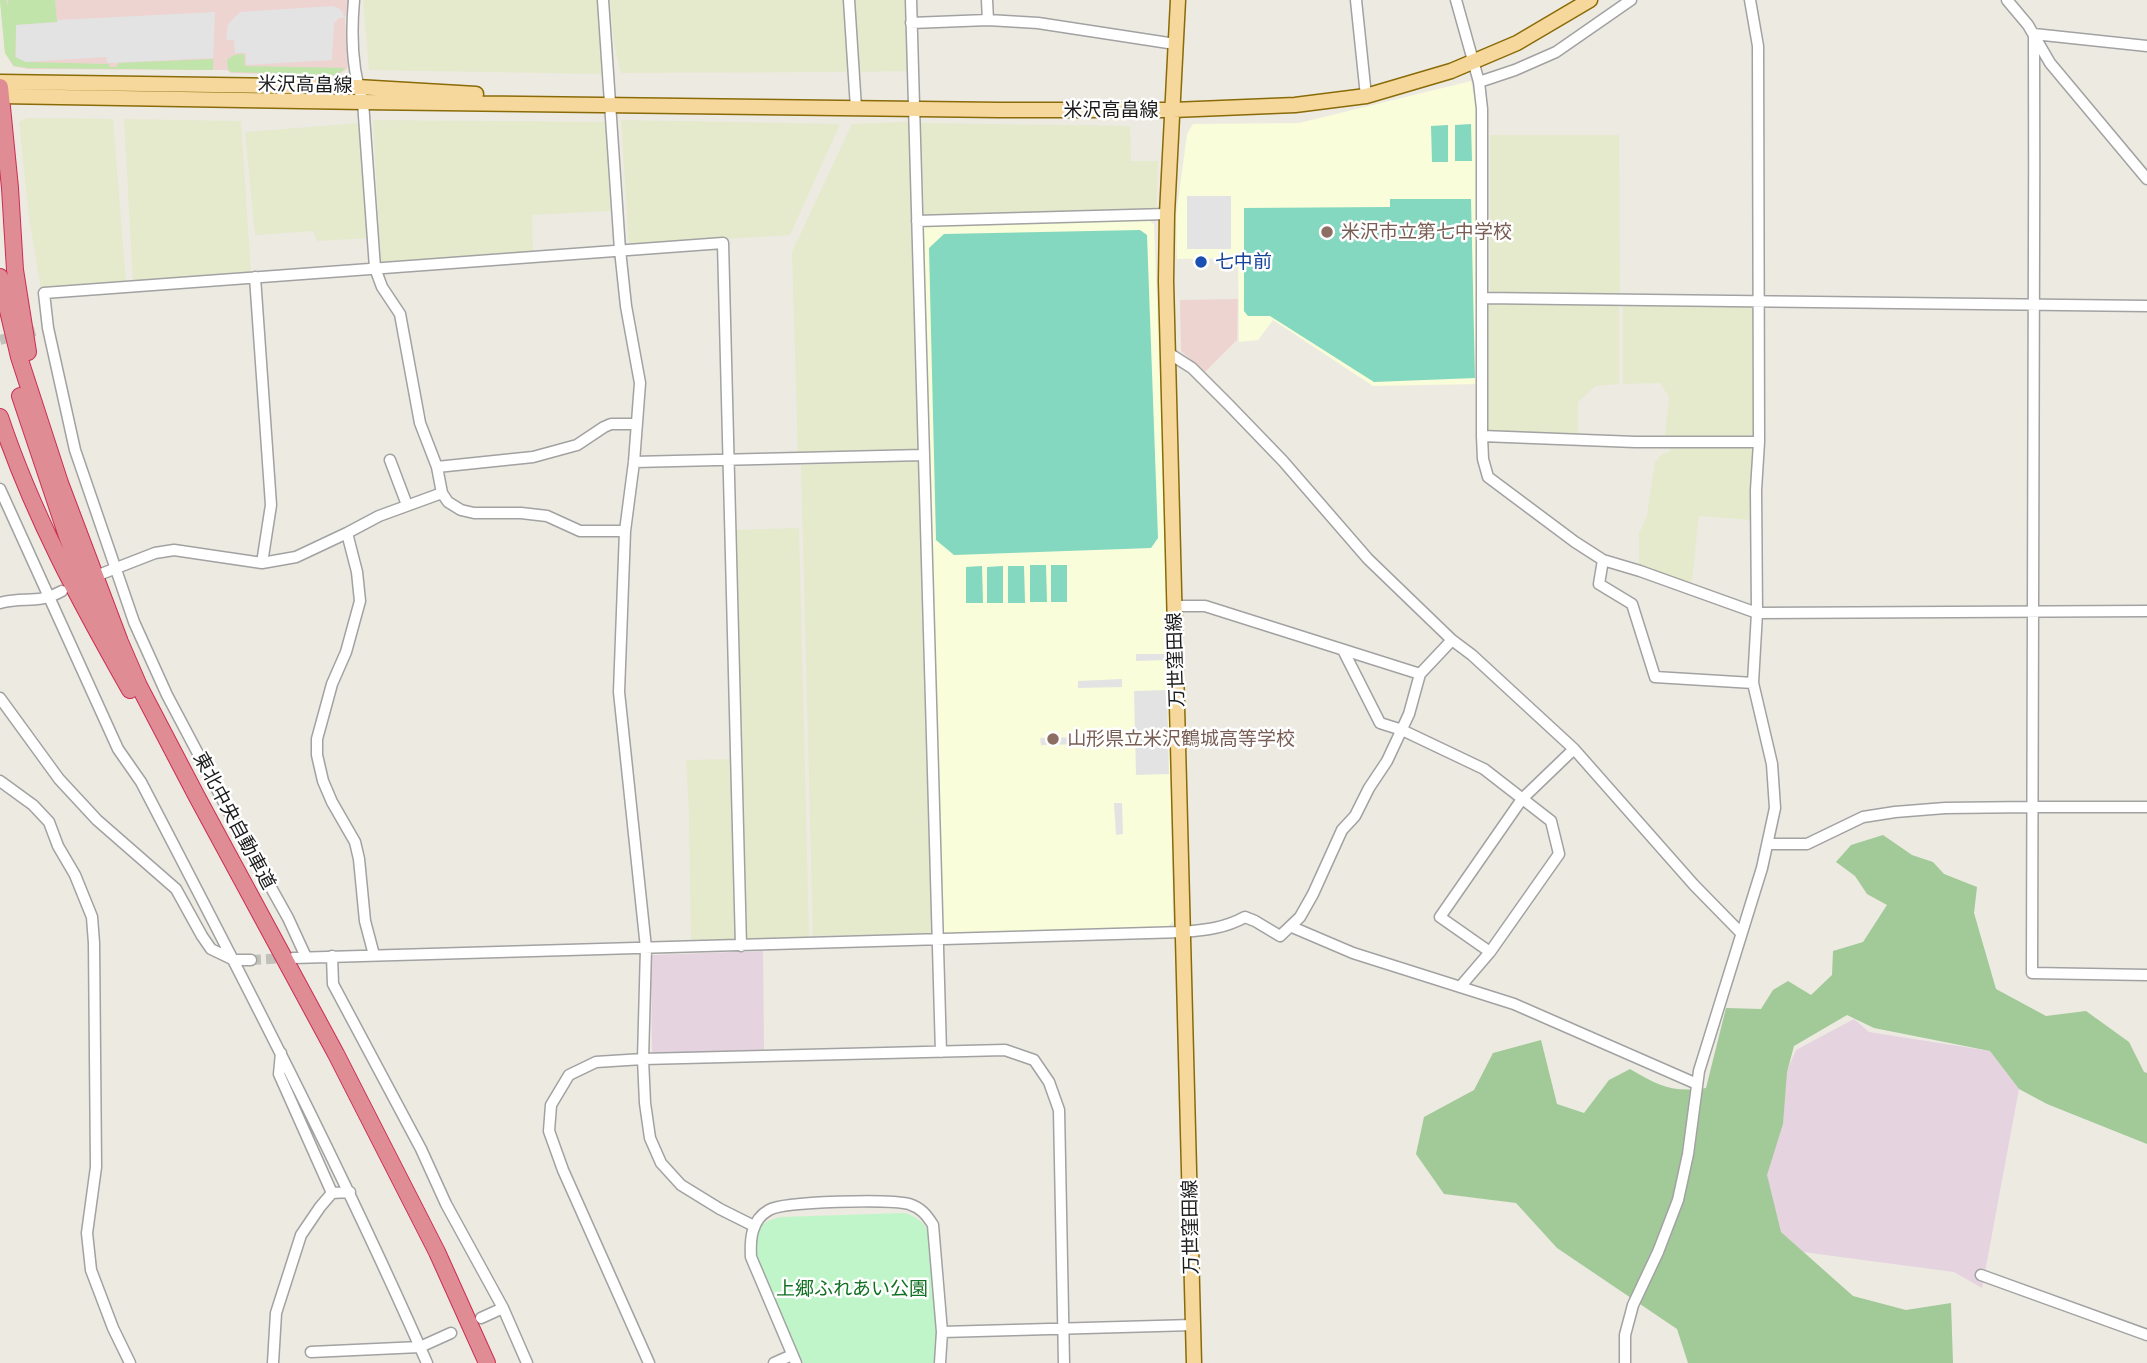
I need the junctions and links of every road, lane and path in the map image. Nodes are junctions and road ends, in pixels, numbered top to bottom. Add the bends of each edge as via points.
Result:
1 (354, 0) edge
2 (603, 0) edge
3 (849, 0) edge
4 (911, 0) edge
5 (987, 0) edge
6 (1178, 0) edge
7 (1356, 0) edge
8 (1456, 0) edge
9 (1590, 0) edge
10 (1631, 0) edge
11 (1750, 0) edge
12 (2007, 0) edge
13 (988, 20) junction
14 (911, 23) junction
15 (2034, 34) junction
16 (1175, 44) junction
17 (2147, 46) edge
18 (1473, 62) junction
19 (1479, 82) junction
20 (357, 86) junction
21 (0, 90) edge
22 (1366, 96) junction
23 (363, 102) junction
24 (610, 104) junction
25 (856, 108) junction
26 (914, 109) junction
27 (1173, 110) junction
28 (2147, 178) edge
29 (1167, 214) junction
30 (917, 221) junction
31 (620, 250) junction
32 (375, 268) junction
33 (0, 277) edge
34 (255, 277) junction
35 (1482, 298) junction
36 (1758, 301) junction
37 (2035, 306) junction
38 (2147, 306) edge
39 (0, 318) edge
40 (48, 328) junction
41 (35, 331) tunnel mouth
42 (1167, 352) junction
43 (0, 416) edge
44 (39, 420) junction
45 (636, 424) junction
46 (1482, 436) junction
47 (1759, 442) junction
48 (923, 455) junction
49 (390, 460) dead end
50 (728, 460) junction
51 (634, 462) junction
52 (437, 467) junction
53 (0, 489) edge
54 (442, 493) junction
55 (407, 505) junction
56 (625, 531) junction
57 (347, 533) junction
58 (1603, 560) junction
59 (262, 563) junction
60 (115, 568) junction
61 (101, 574) dead end
62 (62, 591) dead end
63 (48, 599) junction
64 (0, 603) edge
65 (1174, 606) junction
66 (2032, 611) junction
67 (2147, 611) edge
68 (1757, 613) junction
69 (1452, 640) junction
70 (1343, 650) junction
71 (1420, 674) junction
72 (1753, 683) junction
73 (130, 690) junction
74 (0, 698) edge
75 (1402, 730) junction
76 (1574, 749) junction
77 (0, 781) edge
78 (1522, 799) junction
79 (2032, 807) junction
80 (2147, 807) edge
81 (1768, 844) junction
82 (1292, 927) junction
83 (1183, 932) junction
84 (1741, 933) junction
85 (937, 939) junction
86 (741, 946) junction
87 (646, 948) junction
88 (1490, 952) junction
89 (374, 955) junction
90 (332, 956) junction
91 (306, 957) junction
92 (293, 958) tunnel mouth
93 (234, 960) junction
94 (251, 960) tunnel mouth
95 (2147, 975) edge
96 (1460, 987) junction
97 (281, 1052) junction
98 (941, 1052) junction
99 (643, 1059) junction
100 (1697, 1084) junction
101 (350, 1192) junction
102 (332, 1193) junction
103 (754, 1226) junction
104 (1981, 1275) dead end
105 (503, 1308) junction
106 (481, 1318) dead end
107 (1193, 1325) junction
108 (1064, 1330) junction
109 (942, 1332) junction
110 (451, 1333) dead end
111 (2147, 1335) edge
112 (420, 1347) junction
113 (312, 1352) dead end
114 (794, 1359) edge
115 (130, 1363) edge
116 (273, 1363) edge
117 (427, 1363) edge
118 (478, 1363) edge
119 (487, 1363) edge
120 (527, 1363) edge
121 (649, 1363) edge
122 (774, 1363) edge
123 (940, 1363) edge
124 (1065, 1363) edge
125 (1194, 1363) edge
126 (1625, 1363) edge

1 - 20 street
2 - 24 street
3 - 25 street
4 - 14 street
5 - 13 street
6 - 16 main road, 万世窪田線
7 - 22 street
8 - 18 street
9 - 18 main road, 米沢高畠線
10 - 19 street via 1556,52
11 - 36 street via 1758,46
12 - 15 street
13 - 14 street
13 - 16 street
14 - 26 street
15 - 17 street
15 - 28 street via 2050,63
15 - 37 street
16 - 27 main road, 万世窪田線
18 - 19 street
18 - 22 main road, 米沢高畠線
19 - 35 street
20 - 21 main road, 米沢高畠線
20 - 23 street
20 - 24 main road, 米沢高畠線
21 - 23 main road, 米沢高畠線
21 - 44 highway via 15,270
22 - 27 main road, 米沢高畠線 via 1295,106
23 - 24 main road, 米沢高畠線
23 - 32 street
24 - 25 main road, 米沢高畠線
24 - 31 street
25 - 26 main road, 米沢高畠線
26 - 27 main road, 米沢高畠線
26 - 30 street
27 - 29 main road, 万世窪田線
29 - 30 street
29 - 42 main road, 万世窪田線
30 - 48 street
31 - 32 street
31 - 45 street via 640,383
31 - 50 street via 723,243
32 - 34 street
32 - 52 street via 400,314 420,423
33 - 44 highway, 東北中央自動車道
34 - 40 street via 44,293
34 - 59 street via 271,505
35 - 36 street
35 - 46 street
36 - 37 street
36 - 47 street
37 - 38 street
37 - 66 street
39 - 73 highway, 東北中央自動車道 via 28,422 67,536
40 - 41 street
40 - 60 street via 75,450
42 - 65 main road, 万世窪田線
42 - 69 street via 1201,377 1283,461 1368,559
43 - 73 highway via 60,562
44 - 119 highway, 東北中央自動車道 via 139,686 337,1054 437,1251
45 - 51 street
45 - 52 street via 611,424 577,445 534,457
46 - 47 street
46 - 58 street via 1488,477
47 - 68 street
48 - 50 street
48 - 85 street
49 - 55 street
50 - 51 street
50 - 86 street
51 - 56 street
52 - 54 street
53 - 63 street
54 - 55 street
54 - 56 street via 448,502 474,513 547,516 580,531
55 - 57 street
56 - 87 street via 619,692
57 - 59 street via 296,556
57 - 89 street via 360,601 332,684 317,755 332,802 355,842
58 - 68 street
58 - 72 street via 1599,584 1632,604 1656,677
59 - 60 street via 174,550
60 - 61 street
60 - 91 street via 167,695
62 - 63 street
63 - 64 street
63 - 93 street via 118,750 141,782
65 - 70 street via 1205,606
65 - 83 main road, 万世窪田線
66 - 67 street
66 - 68 street
66 - 79 street
68 - 72 street
69 - 71 street
69 - 76 street
70 - 71 street
70 - 75 street via 1380,723
71 - 75 street
72 - 81 street via 1772,764 1775,808
73 - 118 highway, 東北中央自動車道 via 325,1052
74 - 93 street via 59,779 97,820 176,889 211,948
75 - 78 street via 1484,769
75 - 82 street via 1355,816 1342,830 1313,894
76 - 78 street
76 - 84 street
77 - 115 street via 49,822 92,917 96,1167 87,1233 92,1270
78 - 88 street via 1551,821 1559,854
78 - 88 street via 1440,918
79 - 80 street
79 - 81 street via 1895,812 1863,817 1807,845
79 - 95 street via 2032,974
81 - 84 street
82 - 83 street via 1280,936 1245,917 1211,930
82 - 96 street via 1353,953
83 - 85 street
83 - 107 main road, 万世窪田線
84 - 100 street
85 - 86 street
85 - 98 street
86 - 87 street
87 - 89 street
87 - 99 street
88 - 96 street
89 - 90 street
90 - 91 street
90 - 105 street via 333,984
91 - 92 street
93 - 94 street
93 - 97 street
96 - 100 street via 1514,1004
97 - 101 street
97 - 102 street via 279,1074
98 - 99 street
98 - 108 street via 1005,1050 1034,1060 1049,1082 1059,1110
99 - 103 street via 650,1138 661,1163 681,1185
99 - 121 street via 596,1062 569,1075 551,1105 549,1131
100 - 126 street via 1678,1200 1633,1305 1625,1335
101 - 102 street
101 - 112 street
102 - 116 street via 301,1236 276,1313
103 - 109 street via 768,1210 790,1204 907,1203 923,1211 933,1225
103 - 114 street via 751,1257
104 - 111 street
105 - 106 street
105 - 120 street
107 - 108 street
107 - 125 main road, 万世窪田線
108 - 109 street
108 - 124 street
109 - 123 street
110 - 112 street
112 - 113 street
112 - 117 street
114 - 122 street

